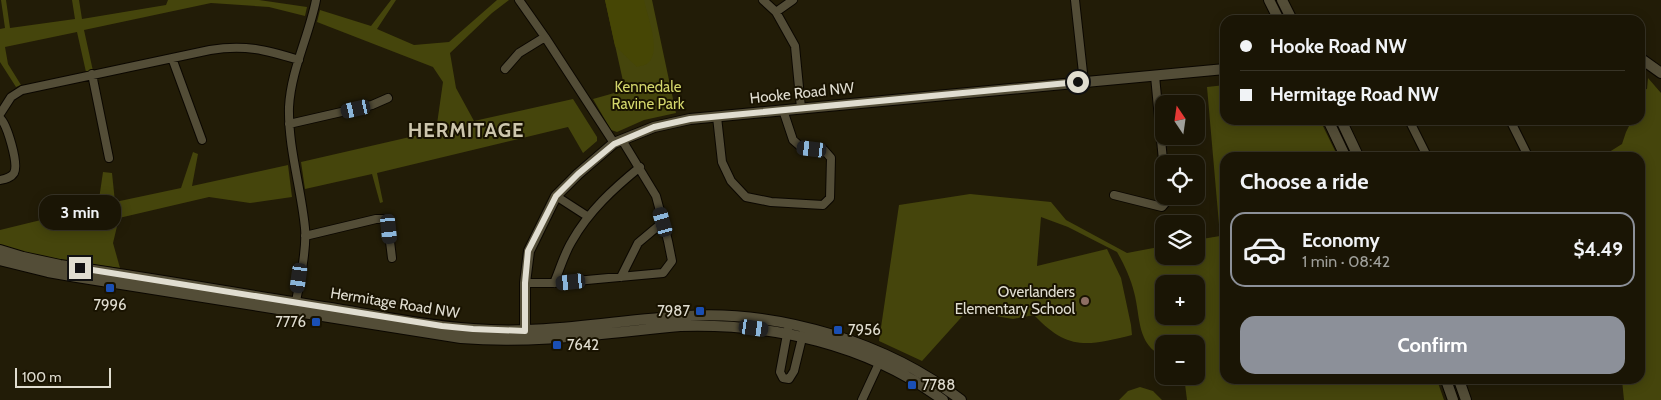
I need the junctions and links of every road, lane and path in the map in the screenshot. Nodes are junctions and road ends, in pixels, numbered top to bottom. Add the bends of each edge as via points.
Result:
1 (316, 0) edge
2 (519, 0) edge
3 (763, 0) edge
4 (793, 0) edge
5 (1075, 0) edge
6 (1267, 0) edge
7 (1282, 0) edge
8 (776, 12) junction
9 (1270, 15) edge
10 (1275, 15) edge
11 (1290, 15) edge
12 (545, 37) junction
13 (172, 58) junction
14 (299, 60) junction
15 (1645, 61) edge
16 (505, 69) dead end
17 (1220, 70) edge
18 (1660, 70) edge
19 (92, 74) junction
20 (1155, 76) junction
21 (1084, 82) junction
22 (388, 98) dead end
23 (802, 108) junction
24 (783, 110) junction
25 (0, 116) edge
26 (717, 117) junction
27 (289, 124) junction
28 (1330, 125) edge
29 (1343, 125) edge
30 (1412, 125) edge
31 (1512, 125) edge
32 (202, 140) dead end
33 (618, 142) junction
34 (1343, 152) edge
35 (1356, 152) edge
36 (1425, 152) edge
37 (1526, 152) edge
38 (1162, 155) edge
39 (109, 158) dead end
40 (640, 168) junction
41 (0, 180) edge
42 (556, 196) junction
43 (1114, 196) dead end
44 (1163, 205) edge
45 (588, 216) junction
46 (663, 222) junction
47 (305, 236) junction
48 (0, 250) edge
49 (392, 258) dead end
50 (0, 260) edge
51 (620, 277) junction
52 (525, 283) junction
53 (554, 284) junction
54 (295, 307) junction
55 (788, 329) junction
56 (804, 333) junction
57 (525, 336) junction
58 (881, 359) junction
59 (1448, 384) edge
60 (1460, 384) edge
61 (862, 400) edge
62 (943, 400) edge
63 (961, 400) edge
64 (1454, 400) edge
65 (1466, 400) edge

1 - 14 street
2 - 12 street
3 - 8 street
4 - 8 street
5 - 21 street
6 - 9 street
6 - 10 street
7 - 11 street
8 - 23 street via 795,46
12 - 16 street via 519,53
12 - 33 street
13 - 14 street via 241,47
13 - 19 street
13 - 32 street
14 - 27 street via 290,96
15 - 18 street
17 - 20 street, Hooke Road NW
19 - 25 street via 22,90 11,98
19 - 39 street
20 - 21 street, Hooke Road NW
20 - 38 street
21 - 23 street, Hooke Road NW
22 - 27 street via 372,105
23 - 24 street, Hooke Road NW
24 - 26 street, Hooke Road NW
24 - 26 street via 792,140 801,147 824,150 831,158 830,198 823,205 746,197 731,181 722,162
25 - 41 street via 7,128 15,167 14,174
26 - 33 street, Hooke Road NW via 654,127
27 - 47 street
28 - 34 street
29 - 35 street
30 - 36 street
31 - 37 street
33 - 40 street
33 - 42 street, Hooke Road NW
40 - 45 street via 613,189
40 - 46 street via 656,196
42 - 45 street
42 - 52 street, Hooke Road NW via 528,251
43 - 44 street
45 - 53 street via 571,242
46 - 51 street via 638,243
46 - 51 street via 672,261 663,273
47 - 49 street via 383,219 388,225
47 - 54 street
48 - 54 street, Hermitage Road NW via 23,257
50 - 54 street, Hermitage Road NW via 48,272
51 - 53 street
52 - 53 street
52 - 57 street, Hooke Road NW
54 - 57 street, Hermitage Road NW
55 - 56 street, Hermitage Road NW
55 - 56 street via 780,372 783,378 789,379 794,371
55 - 57 street, Hermitage Road NW via 748,317 690,315
56 - 58 street, Hermitage Road NW via 833,335 867,347
58 - 61 street
58 - 62 street, Hermitage Road NW
58 - 63 street, Hermitage Road NW via 920,373
59 - 64 street
60 - 65 street

